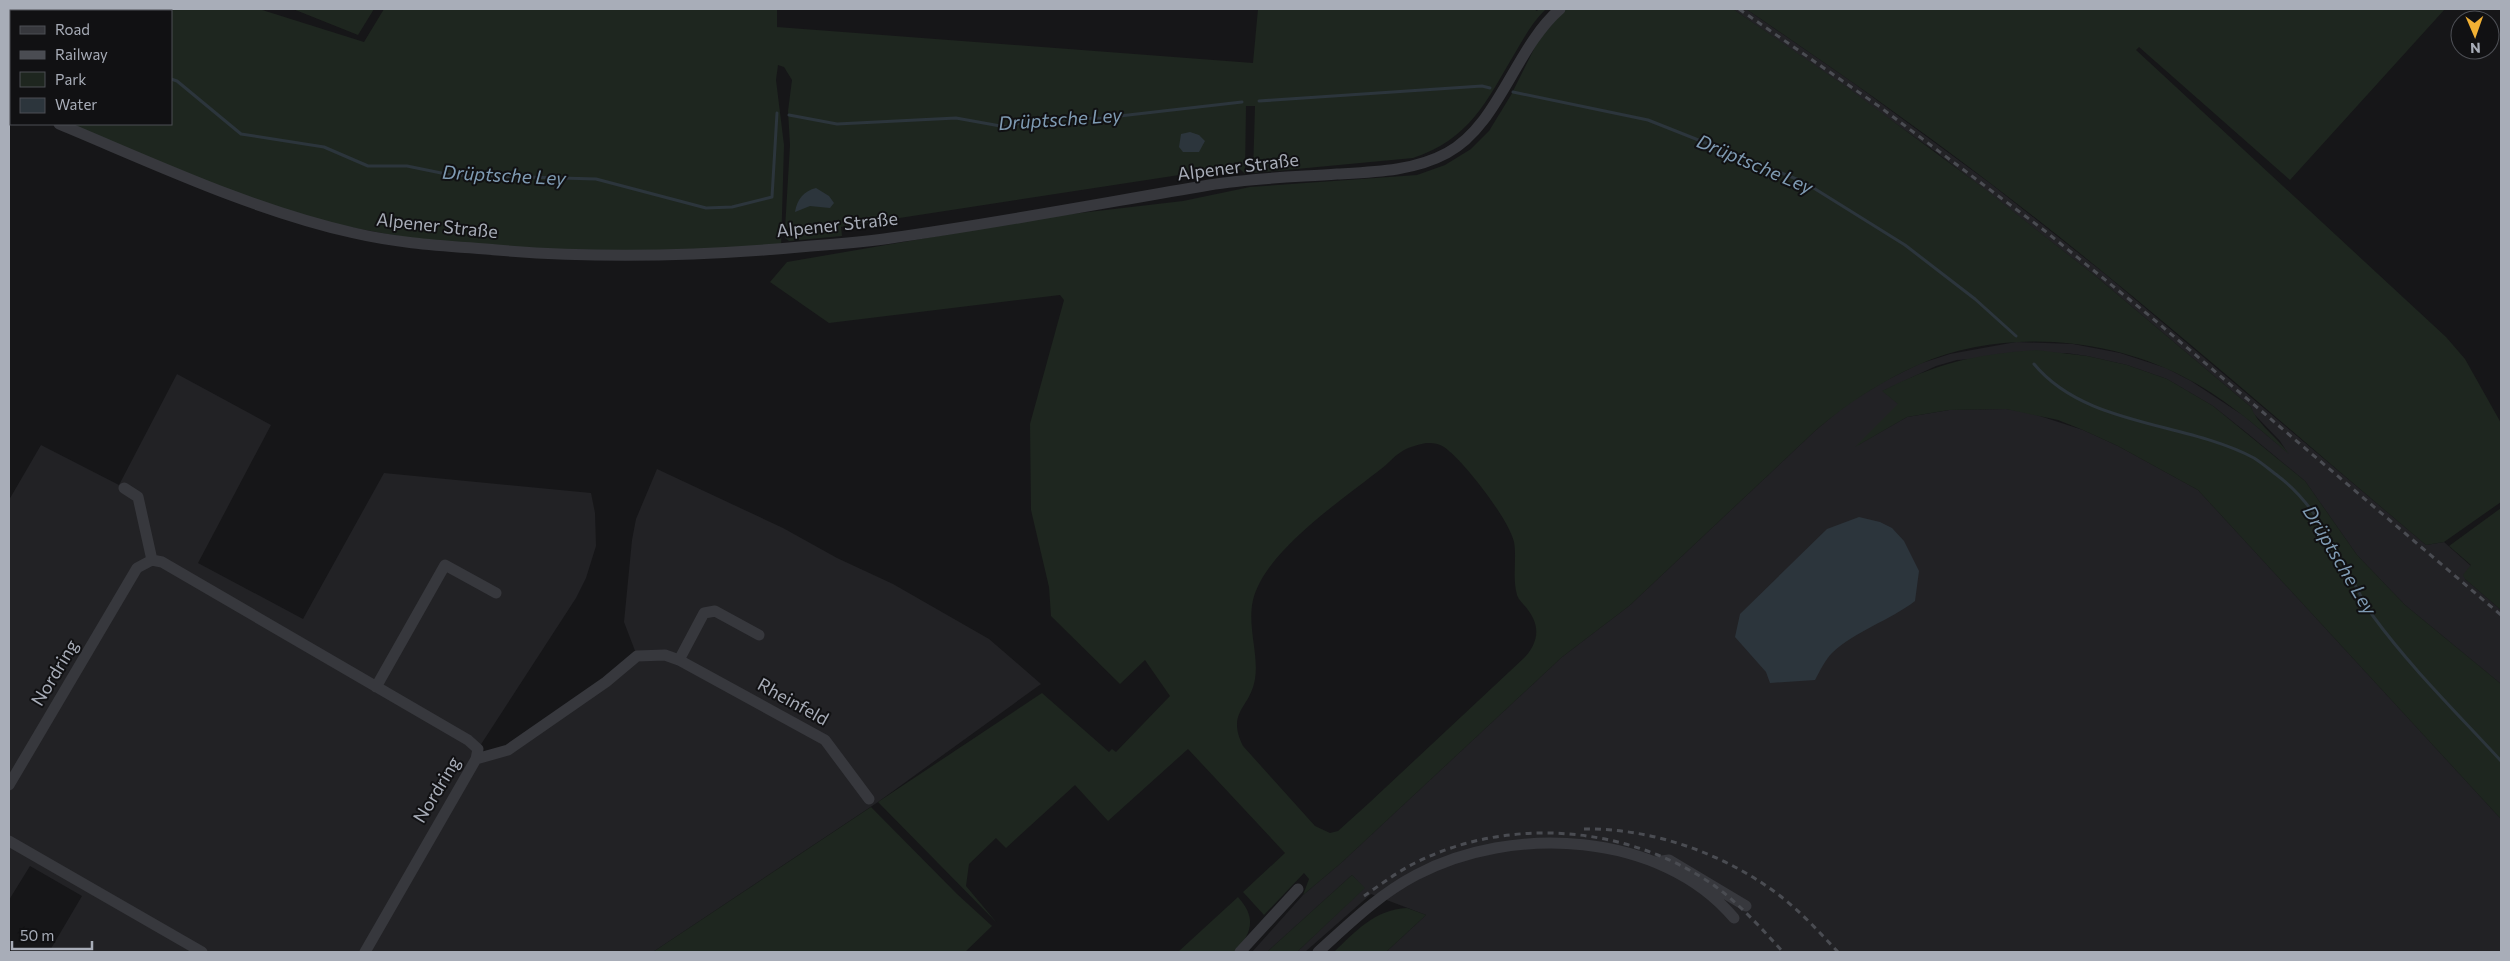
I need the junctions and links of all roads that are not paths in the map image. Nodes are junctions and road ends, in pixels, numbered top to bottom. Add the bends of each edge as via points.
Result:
1 (1560, 9) edge
2 (61, 125) edge
3 (124, 488) dead end
4 (152, 560) junction
5 (496, 593) dead end
6 (759, 635) dead end
7 (679, 660) junction
8 (376, 687) junction
9 (476, 759) junction
10 (9, 785) edge
11 (869, 799) dead end
12 (9, 841) edge
13 (1655, 862) junction
14 (1298, 889) dead end
15 (1746, 906) dead end
16 (1734, 918) dead end
17 (202, 952) edge
18 (365, 952) edge
19 (1240, 952) edge
20 (1318, 952) edge

1 - 2 street, Alpener Straße via 1544,23 1492,109 1478,126 1450,152 1419,164 1375,172 1218,184 887,239 781,249 670,256 558,255 414,243 354,233 218,190
3 - 4 street via 138,497
4 - 8 street, Nordring via 162,562
4 - 10 street, Nordring via 137,568
5 - 8 street via 445,565
6 - 7 street via 715,611 704,613
7 - 9 street, Rheinfeld via 665,655 638,656 508,750
7 - 11 street, Rheinfeld via 825,740
8 - 9 street, Nordring via 468,740 478,749
9 - 18 street, Nordring
12 - 17 street
13 - 15 street via 1670,860
13 - 16 street via 1712,895
13 - 20 street via 1576,844 1532,842 1483,850 1416,875 1374,901
14 - 19 street

